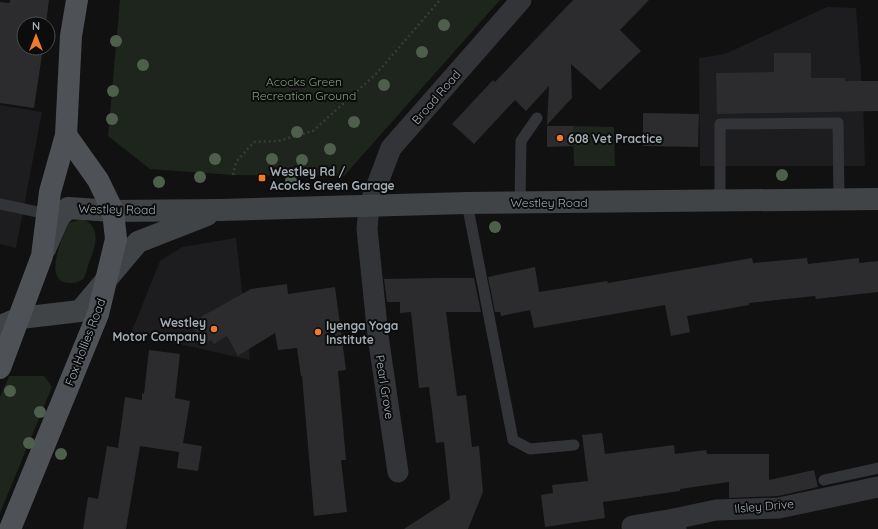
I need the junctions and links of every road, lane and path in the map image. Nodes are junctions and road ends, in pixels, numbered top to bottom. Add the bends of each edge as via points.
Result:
1 (77, 0) edge
2 (440, 0) edge
3 (521, 0) edge
4 (538, 118) dead end
5 (66, 135) junction
6 (233, 175) dead end
7 (878, 199) edge
8 (839, 200) junction
9 (720, 201) junction
10 (467, 203) junction
11 (520, 203) junction
12 (0, 204) edge
13 (369, 206) junction
14 (220, 210) junction
15 (113, 211) junction
16 (47, 214) junction
17 (42, 256) junction
18 (109, 275) junction
19 (20, 318) junction
20 (0, 326) edge
21 (0, 368) edge
22 (574, 445) dead end
23 (878, 468) edge
24 (398, 472) dead end
25 (824, 480) dead end
26 (878, 487) edge
27 (675, 524) edge
28 (632, 526) dead end
29 (10, 529) edge

1 - 5 main road via 71,36
2 - 6 path via 377,72 313,131 278,141 254,142 236,162
3 - 13 street, Broad Road via 390,148
4 - 11 lane via 521,141
5 - 15 main road, Fox Hollies Road via 98,180
5 - 16 main road via 50,192
7 - 8 main road, Westley Road
8 - 9 main road, Westley Road
8 - 9 lane via 838,123 760,123 720,124
9 - 11 main road, Westley Road
10 - 11 main road, Westley Road
10 - 13 main road, Westley Road
10 - 22 lane via 513,440 530,449
12 - 16 lane
13 - 14 main road, Westley Road
13 - 24 street, Pearl Grove via 367,229 378,336
14 - 15 main road, Westley Road
14 - 18 main road, Westley Road via 138,242
15 - 17 main road, Westley Road via 68,208 59,217
15 - 18 main road, Fox Hollies Road via 116,239
16 - 17 main road
17 - 19 main road
18 - 19 main road, Westley Road via 80,311
18 - 29 main road, Fox Hollies Road via 98,314
19 - 20 main road, Westley Road
19 - 21 main road
23 - 25 lane
26 - 27 street, Ilsley Drive via 779,508 716,510
27 - 28 street, Ilsley Drive

